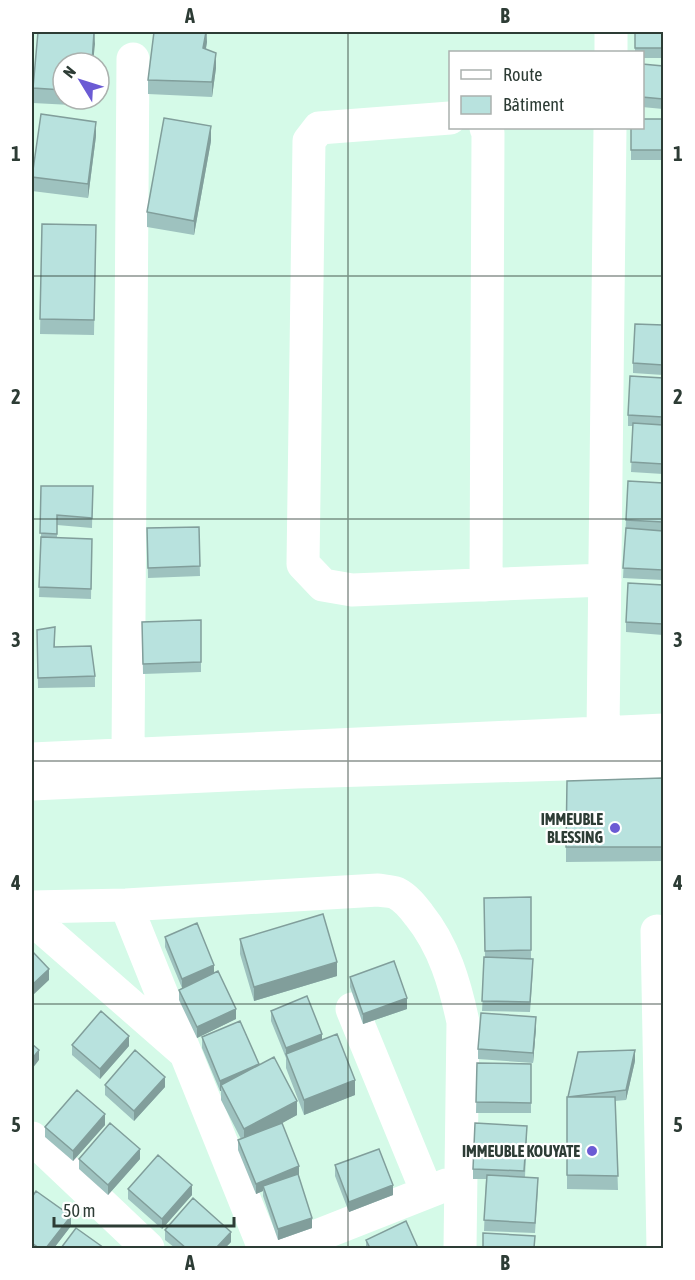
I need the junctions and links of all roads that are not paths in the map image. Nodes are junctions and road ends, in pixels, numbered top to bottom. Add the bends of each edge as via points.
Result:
1 (611, 32) edge
2 (611, 51) edge
3 (133, 59) dead end
4 (449, 118) edge
5 (486, 129) edge
6 (610, 129) edge
7 (605, 580) junction
8 (486, 585) junction
9 (663, 730) edge
10 (604, 748) junction
11 (128, 755) junction
12 (32, 759) edge
13 (663, 761) edge
14 (32, 784) edge
15 (126, 905) junction
16 (32, 907) edge
17 (32, 919) edge
18 (657, 932) dead end
19 (352, 1009) dead end
20 (185, 1053) junction
21 (32, 1138) edge
22 (462, 1178) junction
23 (427, 1192) junction
24 (148, 1248) edge
25 (264, 1248) edge
26 (286, 1248) edge
27 (460, 1248) edge
28 (663, 1248) edge

1 - 2 street
3 - 11 street
4 - 8 street via 320,128 309,141 303,564 323,585 352,590
5 - 8 street
6 - 7 street
7 - 8 street
7 - 10 street
9 - 10 street
10 - 11 street
10 - 13 street
10 - 14 street via 297,772
11 - 12 street
15 - 16 street
15 - 20 street
15 - 22 street via 378,890 394,892 410,903 428,926 446,962 463,1022
17 - 20 street
18 - 28 street
19 - 23 street
20 - 25 street
21 - 24 street
22 - 23 street
22 - 27 street
23 - 26 street

